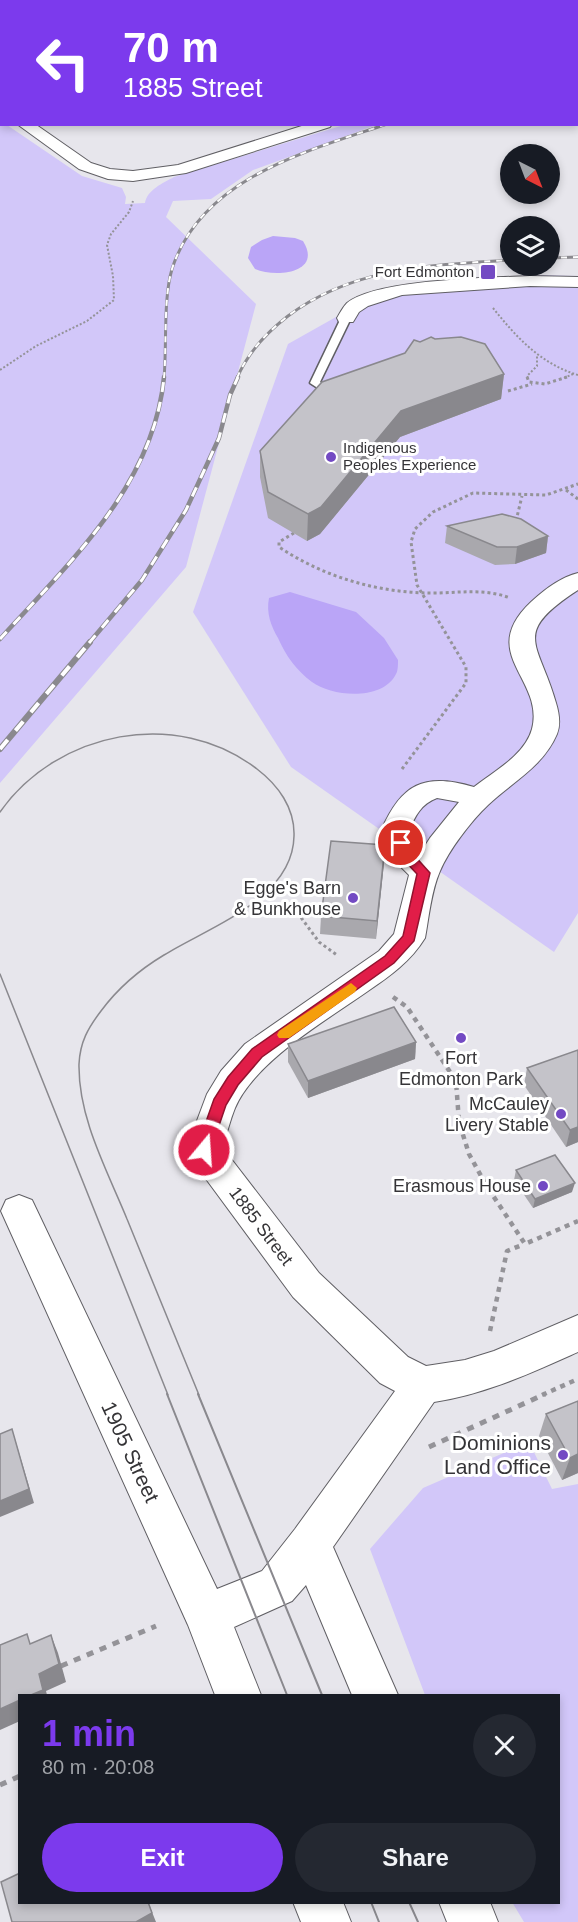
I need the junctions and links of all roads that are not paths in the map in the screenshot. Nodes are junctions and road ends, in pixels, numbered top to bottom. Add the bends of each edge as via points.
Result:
1 (27, 126) edge
2 (319, 126) edge
3 (578, 282) edge
4 (346, 318) joint
5 (330, 393) edge
6 (578, 580) edge
7 (477, 799) junction
8 (424, 873) junction
9 (19, 1211) dead end
10 (578, 1333) edge
11 (423, 1385) junction
12 (310, 1544) junction
13 (207, 1616) junction
14 (238, 1694) edge
15 (375, 1694) edge
16 (319, 1904) edge
17 (466, 1904) edge
18 (326, 1922) edge
19 (473, 1922) edge

1 - 2 street via 85,166 108,174 133,176 180,170
3 - 4 street via 530,280 386,293 361,302
4 - 5 lane via 315,383
6 - 7 street, 1885 Street via 554,596 524,625 521,640 543,702 547,720 544,733 535,748
7 - 8 street, 1885 Street via 440,845
7 - 8 street via 439,788 418,794 402,812 395,831 407,856
8 - 11 street, 1885 Street via 409,938 365,978 257,1053 219,1104 204,1150 306,1285 394,1370
9 - 13 street, 1905 Street
10 - 11 street via 465,1379
11 - 12 street
12 - 13 street via 276,1586
12 - 15 street
13 - 14 street, 1905 Street
16 - 18 street
17 - 19 street

